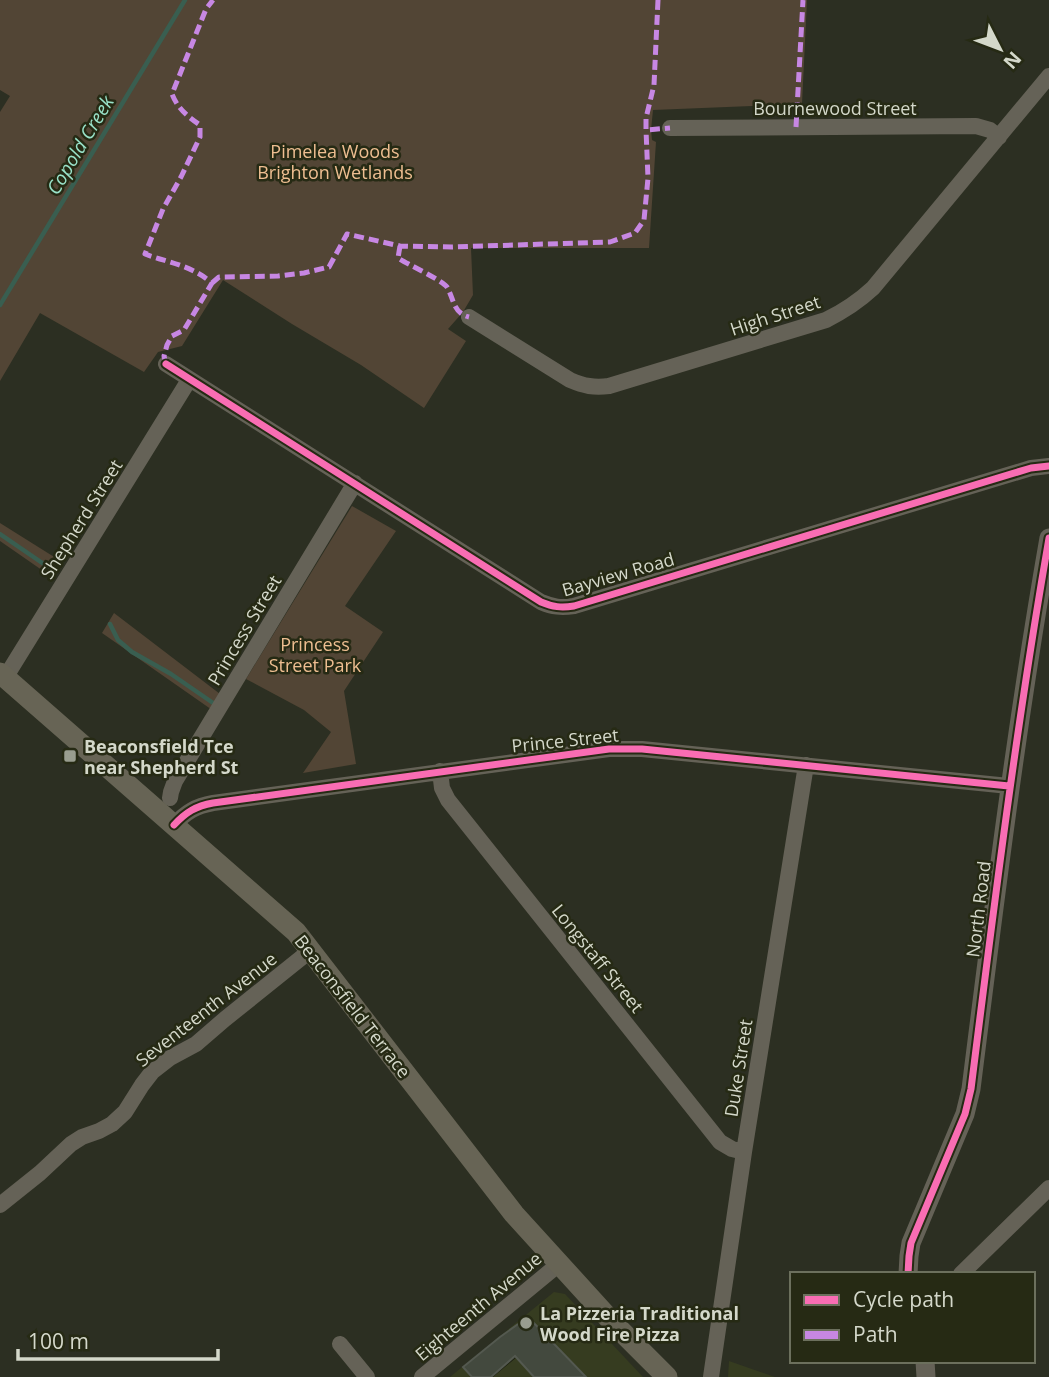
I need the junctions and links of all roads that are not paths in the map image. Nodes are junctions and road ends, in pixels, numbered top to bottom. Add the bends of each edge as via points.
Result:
1 (1049, 76) edge
2 (670, 128) dead end
3 (999, 137) junction
4 (469, 317) dead end
5 (166, 364) dead end
6 (189, 380) junction
7 (1049, 466) edge
8 (355, 483) junction
9 (1049, 538) edge
10 (5, 683) edge
11 (806, 765) junction
12 (440, 771) junction
13 (1009, 786) junction
14 (140, 794) junction
15 (170, 798) junction
16 (201, 805) junction
17 (174, 825) junction
18 (311, 950) junction
19 (744, 1152) junction
20 (1049, 1188) edge
21 (0, 1205) edge
22 (559, 1264) junction
23 (908, 1272) edge
24 (963, 1272) edge
25 (340, 1344) dead end
26 (367, 1377) edge
27 (422, 1377) edge
28 (667, 1377) edge
29 (711, 1377) edge

1 - 3 street, High Street
2 - 3 street, Bournewood Street via 976,126
3 - 4 street, High Street via 873,288 826,320 596,388 570,380
5 - 6 street, Bayview Road
6 - 8 street, Bayview Road
6 - 10 street, Shepherd Street
7 - 8 street, Bayview Road via 564,608 541,602
8 - 15 street, Princess Street via 175,781
9 - 13 street, North Road
10 - 14 main road, Beaconsfield Terrace
11 - 12 street, Prince Street via 609,749
11 - 13 street, Prince Street
11 - 19 street, Duke Street
12 - 16 street, Prince Street
12 - 19 street, Longstaff Street via 448,800 712,1131 725,1146
13 - 23 street, North Road via 971,1089 911,1243
14 - 15 street, Prince Street
14 - 17 main road, Beaconsfield Terrace
15 - 16 street, Prince Street
16 - 17 street, Prince Street
17 - 18 main road, Beaconsfield Terrace
18 - 21 street, Seventeenth Avenue via 196,1044 152,1072 125,1112 111,1124 71,1144
18 - 22 main road, Beaconsfield Terrace via 514,1214
19 - 29 street, Duke Street
20 - 24 street
22 - 27 street, Eighteenth Avenue
22 - 28 main road, Beaconsfield Terrace
25 - 26 street

